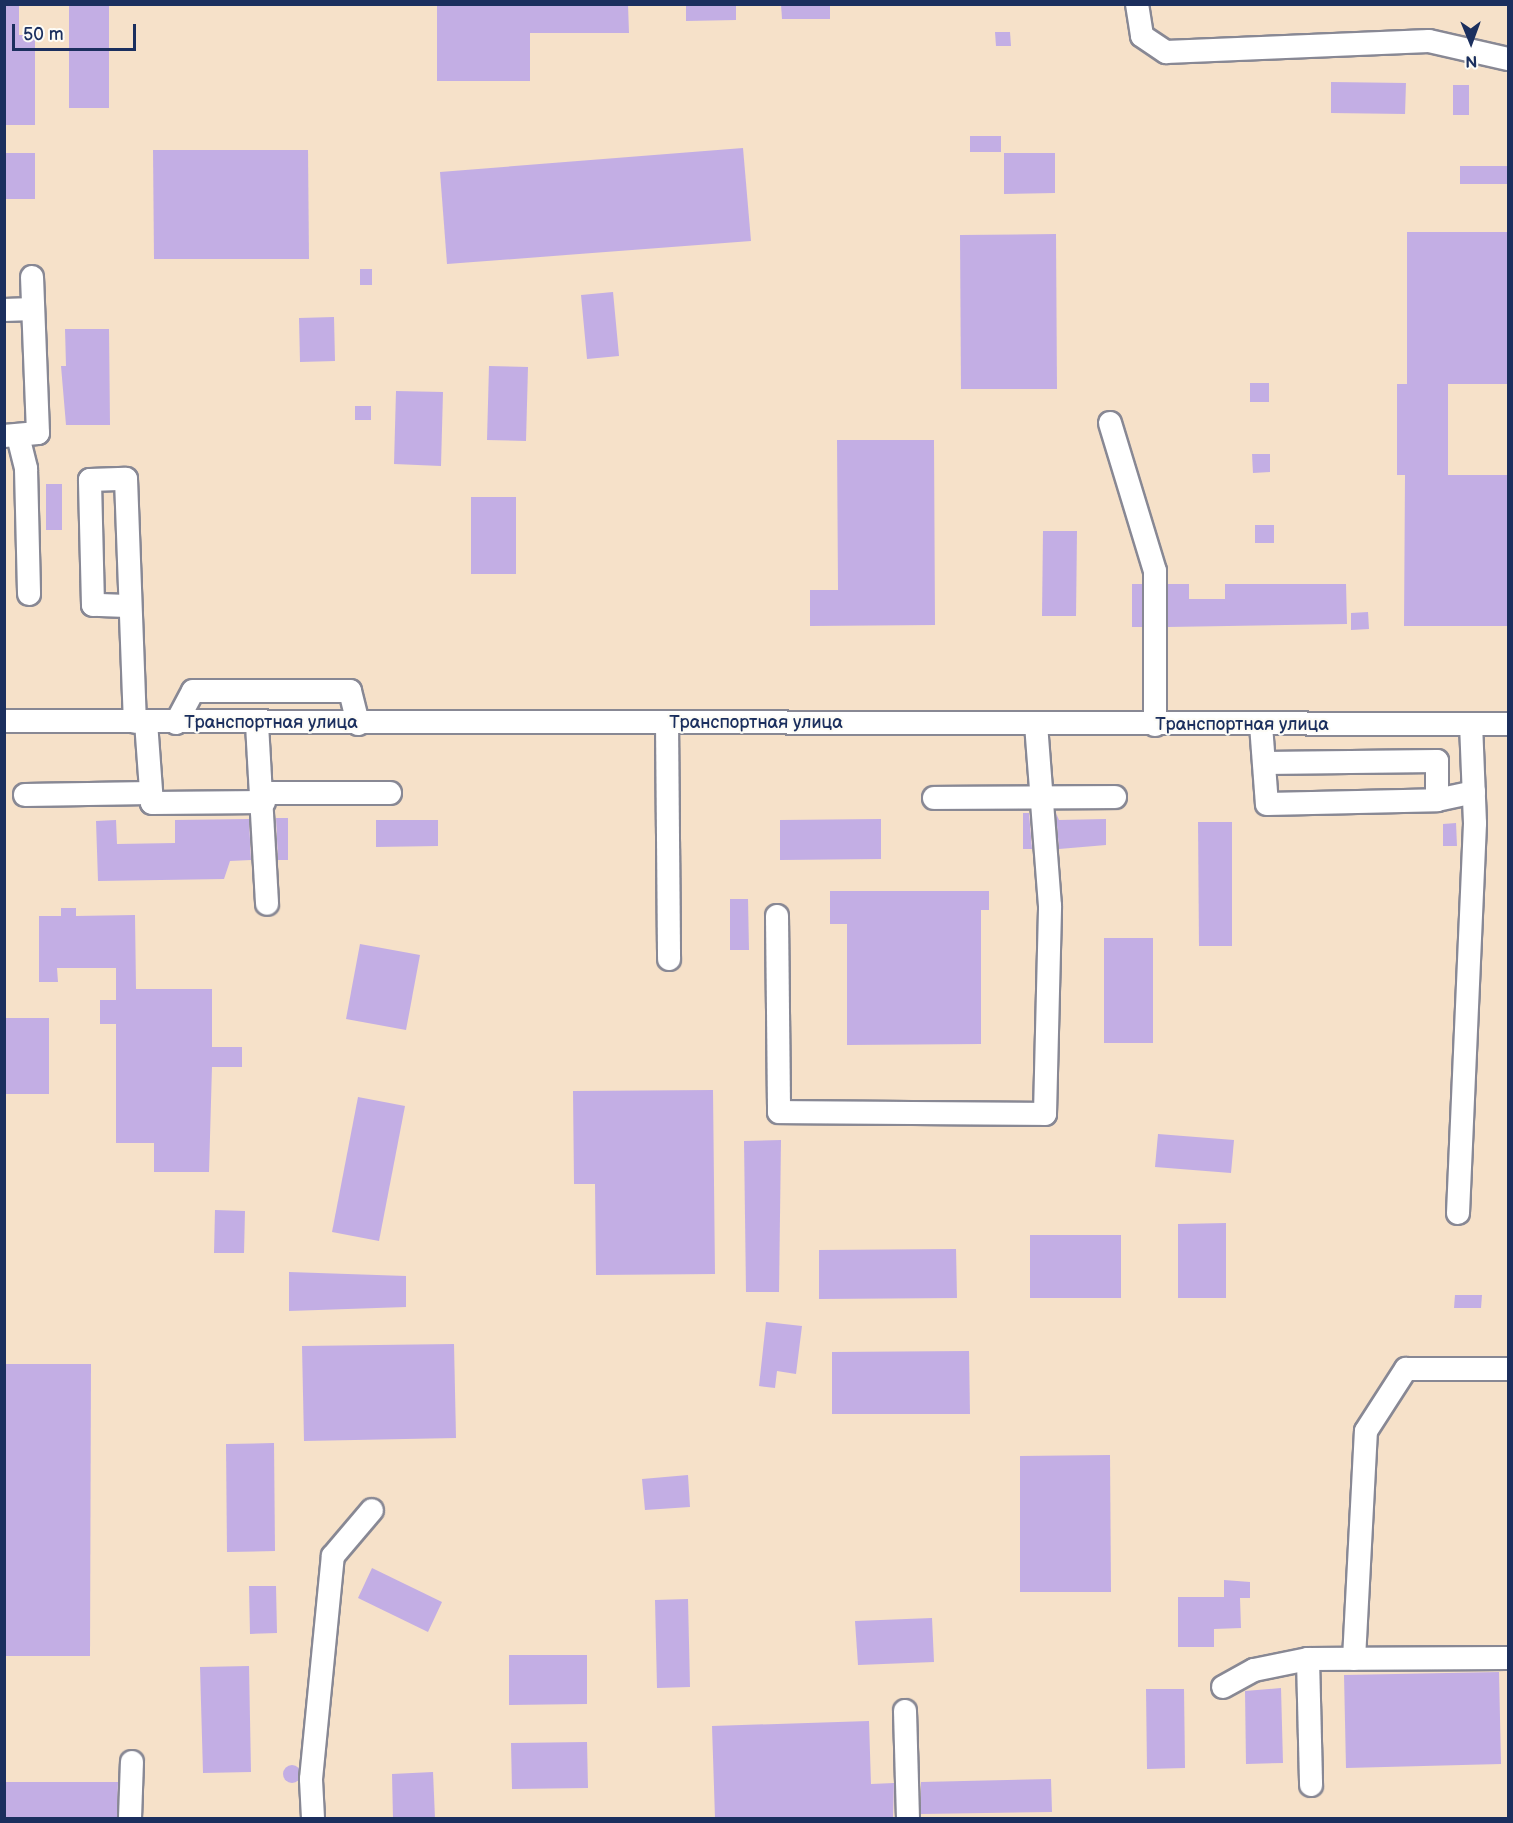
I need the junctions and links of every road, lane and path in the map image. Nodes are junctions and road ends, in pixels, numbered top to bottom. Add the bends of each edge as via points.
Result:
1 (1137, 4) edge
2 (1509, 59) edge
3 (32, 277) dead end
4 (33, 309) junction
5 (4, 310) edge
6 (1110, 423) dead end
7 (11, 436) edge
8 (30, 594) dead end
9 (128, 606) junction
10 (4, 721) edge
11 (140, 722) junction
12 (667, 722) junction
13 (176, 723) junction
14 (257, 724) junction
15 (358, 724) junction
16 (1036, 724) junction
17 (1509, 724) edge
18 (1155, 725) junction
19 (1261, 725) junction
20 (1471, 725) junction
21 (1264, 763) junction
22 (1474, 792) junction
23 (151, 793) junction
24 (390, 793) dead end
25 (24, 795) dead end
26 (1040, 797) junction
27 (1115, 797) dead end
28 (264, 798) junction
29 (934, 798) dead end
30 (1437, 800) junction
31 (267, 904) dead end
32 (777, 916) dead end
33 (669, 958) dead end
34 (1458, 1213) dead end
35 (1509, 1369) edge
36 (372, 1509) dead end
37 (1509, 1658) edge
38 (1308, 1659) junction
39 (1354, 1659) junction
40 (1223, 1687) dead end
41 (905, 1711) dead end
42 (132, 1762) dead end
43 (1311, 1785) dead end
44 (130, 1818) edge
45 (313, 1818) edge
46 (908, 1818) edge

1 - 2 street via 1143,36 1166,52 1429,41
3 - 4 street
4 - 5 street
4 - 7 street via 38,433
6 - 18 street via 1155,571
7 - 8 street via 26,469
9 - 9 street via 126,479 90,480 93,605
9 - 11 street
10 - 11 street, Транспортная улица
11 - 13 street, Транспортная улица
11 - 23 street
12 - 15 street, Транспортная улица
12 - 16 street, Транспортная улица
12 - 33 street
13 - 14 street, Транспортная улица
13 - 15 street via 193,691 350,691
14 - 15 street, Транспортная улица
14 - 28 street
16 - 18 street, Транспортная улица
16 - 26 street
17 - 20 street, Транспортная улица
18 - 19 street, Транспортная улица
19 - 20 street, Транспортная улица
19 - 21 street
20 - 22 street
21 - 30 street via 1267,804
21 - 30 street via 1437,761
22 - 30 street
22 - 34 street
23 - 25 street
23 - 28 street via 152,803
24 - 28 street
26 - 27 street
26 - 29 street
26 - 32 street via 1050,906 1046,1114 779,1112
28 - 31 street
35 - 39 street via 1406,1369 1366,1431
36 - 45 street via 333,1556 311,1779
37 - 39 street
38 - 39 street
38 - 40 street via 1254,1670
38 - 43 street
41 - 46 street
42 - 44 street

